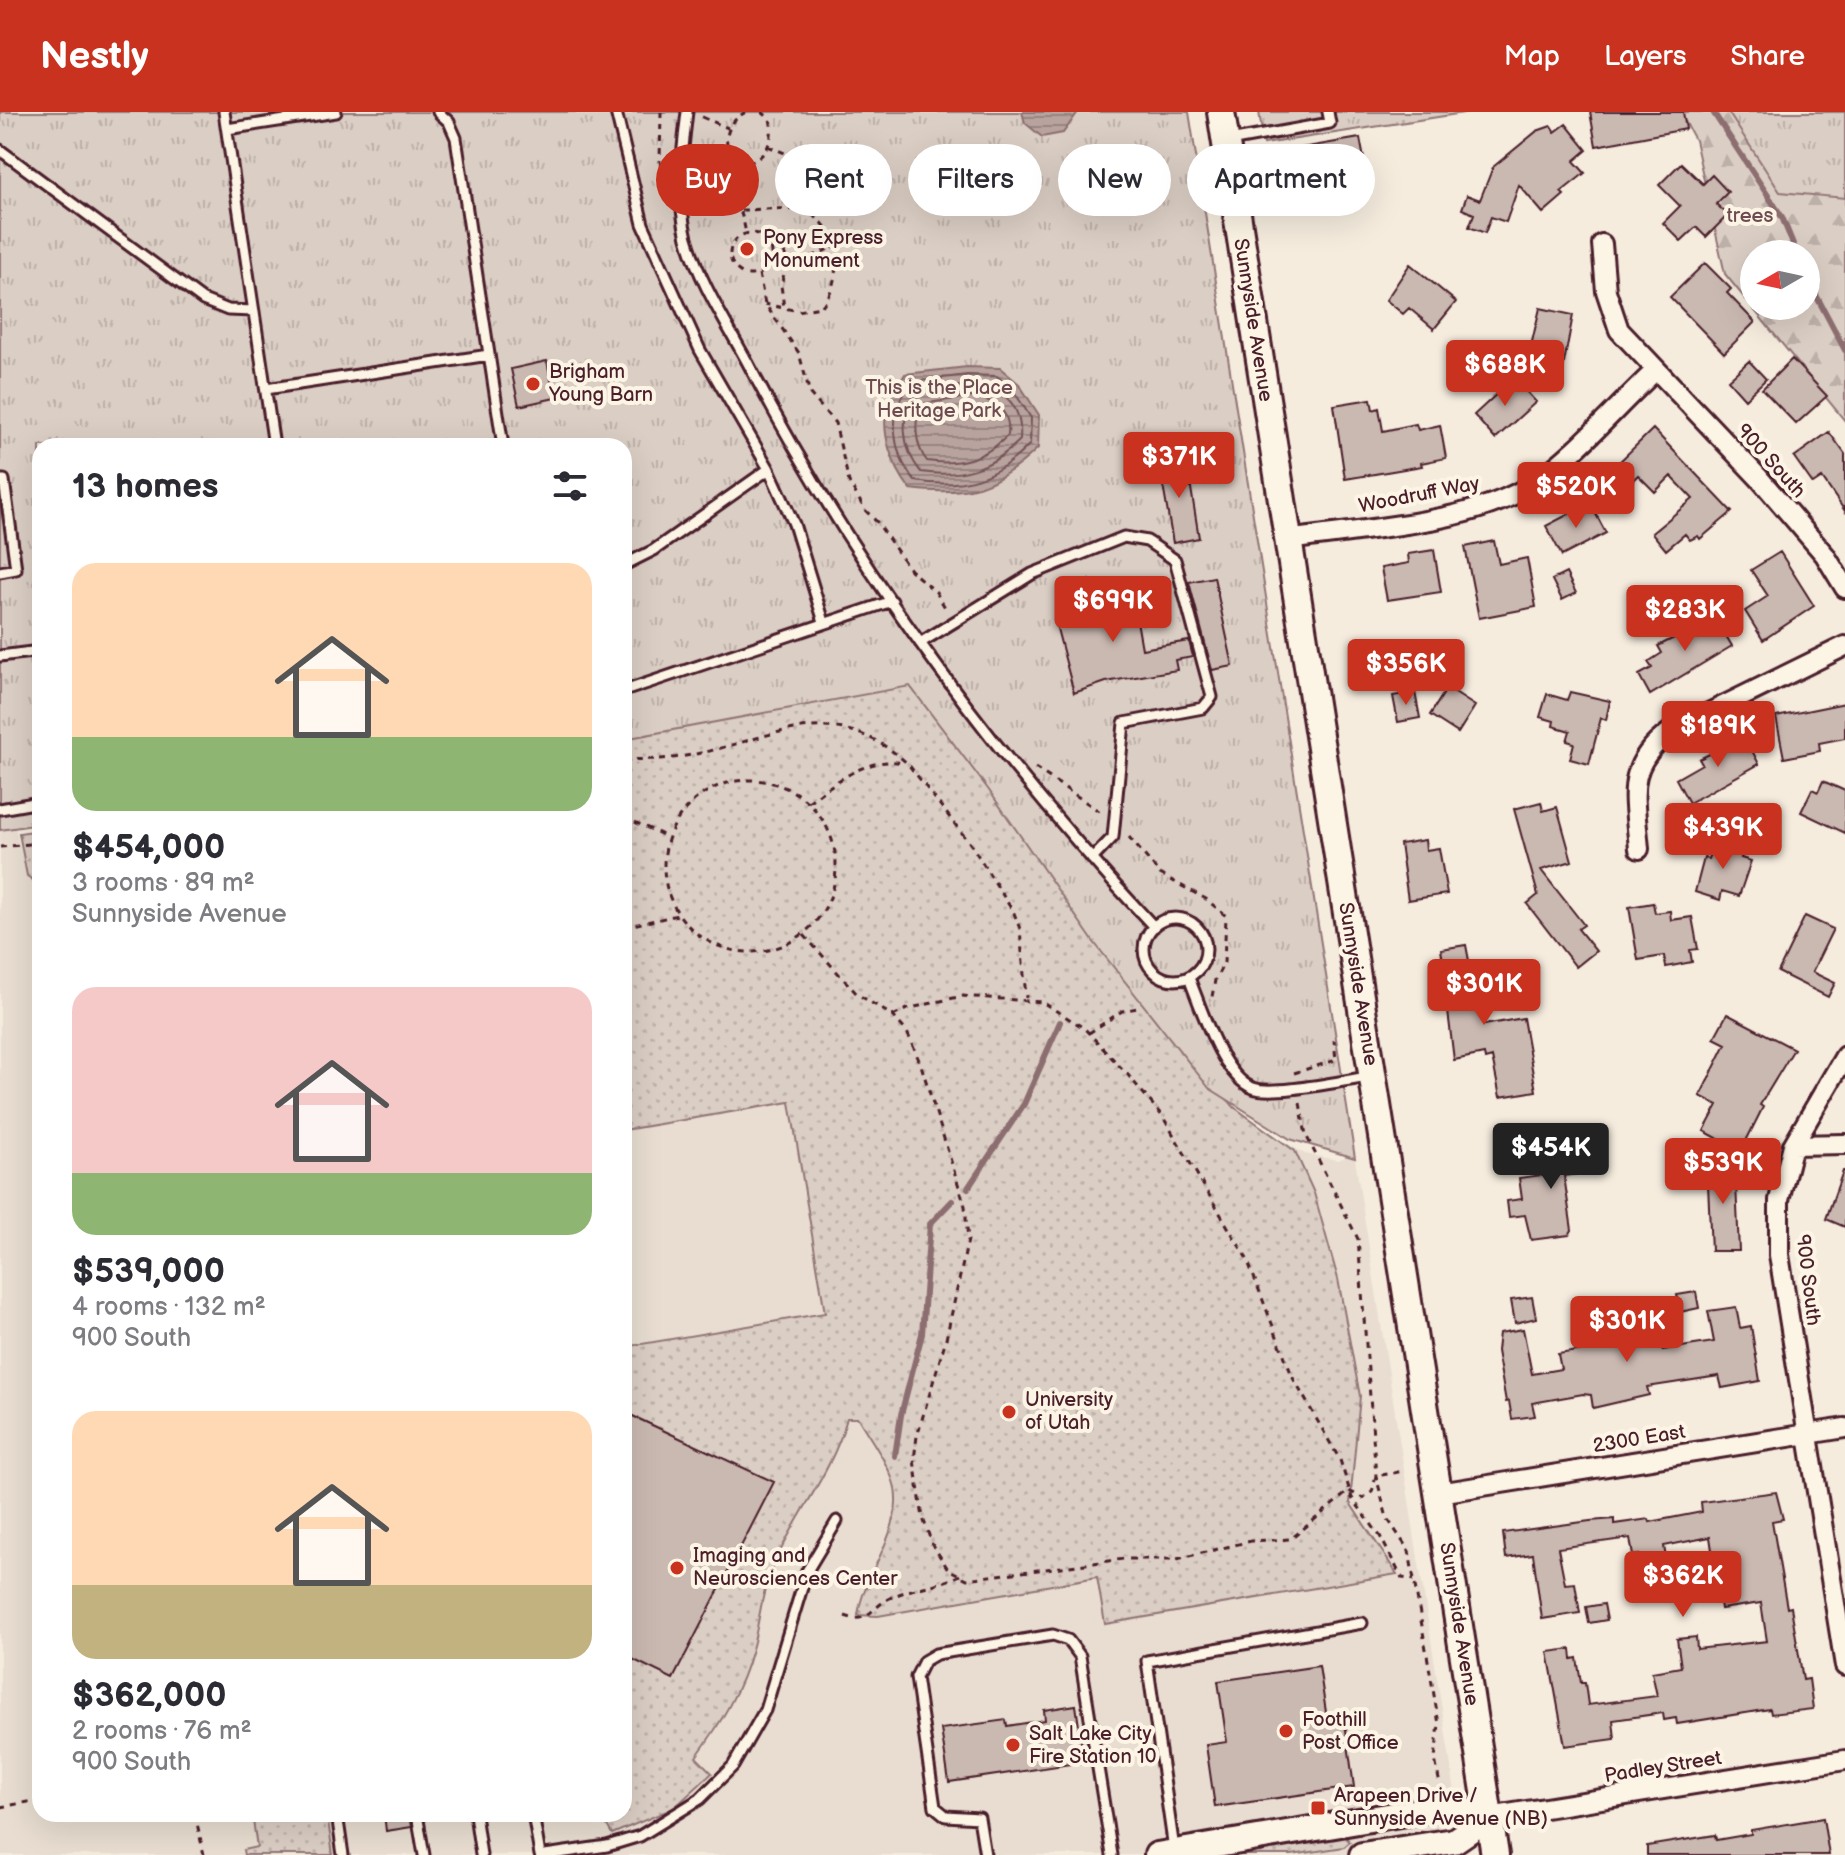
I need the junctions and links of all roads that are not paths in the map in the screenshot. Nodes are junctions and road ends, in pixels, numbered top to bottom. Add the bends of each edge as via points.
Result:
1 (224, 112) edge
2 (336, 112) edge
3 (438, 112) edge
4 (616, 112) edge
5 (687, 112) edge
6 (1221, 112) edge
7 (1328, 112) edge
8 (227, 129) junction
9 (1226, 141) junction
10 (0, 150) edge
11 (1602, 244) dead end
12 (254, 311) junction
13 (489, 355) junction
14 (1655, 371) junction
15 (266, 389) junction
16 (273, 438) edge
17 (502, 438) edge
18 (769, 469) junction
19 (0, 480) edge
20 (1288, 540) junction
21 (632, 561) edge
22 (0, 572) edge
23 (1845, 588) edge
24 (892, 601) junction
25 (824, 622) junction
26 (920, 643) junction
27 (1845, 646) edge
28 (32, 652) edge
29 (0, 656) edge
30 (632, 688) edge
31 (32, 803) edge
32 (0, 809) edge
33 (1639, 849) dead end
34 (1092, 859) junction
35 (1154, 927) junction
36 (1189, 978) junction
37 (1845, 1056) edge
38 (1373, 1077) junction
39 (1845, 1144) edge
40 (1793, 1145) junction
41 (1845, 1428) edge
42 (1808, 1434) junction
43 (1439, 1493) junction
44 (837, 1521) dead end
45 (1362, 1623) dead end
46 (1845, 1666) edge
47 (1845, 1760) edge
48 (1489, 1817) junction
49 (338, 1822) edge
50 (418, 1822) edge
51 (476, 1822) edge
52 (535, 1822) edge
53 (593, 1852) edge
54 (1166, 1854) edge
55 (343, 1855) edge
56 (424, 1855) edge
57 (481, 1855) edge
58 (543, 1855) edge
59 (985, 1855) edge
60 (1112, 1855) edge
61 (1362, 1855) edge
62 (1495, 1855) edge

1 - 8 lane
2 - 8 lane
3 - 13 lane via 456,138
4 - 18 lane via 643,224 700,350
5 - 24 lane via 679,174 681,210 699,271 782,429
6 - 9 main road, Sunnyside Avenue
7 - 9 lane via 1330,123
8 - 12 lane
9 - 20 main road, Sunnyside Avenue
10 - 12 lane via 203,300 228,310
11 - 14 street, 900 South via 1610,312
12 - 15 lane
13 - 15 lane
13 - 17 lane
14 - 20 street, Woodruff Way via 1560,463 1502,501 1468,512
14 - 23 street, 900 South via 1759,478 1825,555
15 - 16 lane
18 - 21 lane
18 - 25 lane via 794,524
19 - 22 lane via 16,569
20 - 38 main road, Sunnyside Avenue
24 - 25 lane
24 - 26 lane
25 - 30 lane
26 - 34 lane
26 - 34 lane via 1032,574 1124,537 1147,541 1175,560 1212,697 1203,708 1124,723 1113,837
27 - 33 street via 1650,746 1634,784
28 - 29 lane
31 - 32 lane
34 - 35 lane
35 - 36 lane via 1145,946 1149,967 1162,977
35 - 36 lane via 1169,918 1181,919 1200,931 1205,958
36 - 38 lane via 1226,1065 1254,1089
37 - 40 street, 900 South
38 - 43 main road, Sunnyside Avenue
39 - 40 street
40 - 42 street, 900 South via 1779,1200 1779,1255
41 - 42 street, 2300 East
42 - 43 street, 2300 East
42 - 46 street, 900 South
43 - 48 main road, Sunnyside Avenue
44 - 53 lane via 807,1571 765,1710 733,1766 700,1799 640,1836
45 - 54 lane via 1147,1661
47 - 48 street, Padley Street
48 - 54 street via 1447,1806
48 - 61 street via 1454,1841
48 - 62 main road, Sunnyside Avenue
49 - 55 lane
50 - 56 lane
51 - 57 lane
52 - 58 lane
53 - 58 lane
59 - 60 lane via 979,1818 946,1816 935,1807 916,1677 924,1661 936,1654 1053,1635 1068,1640 1080,1656

